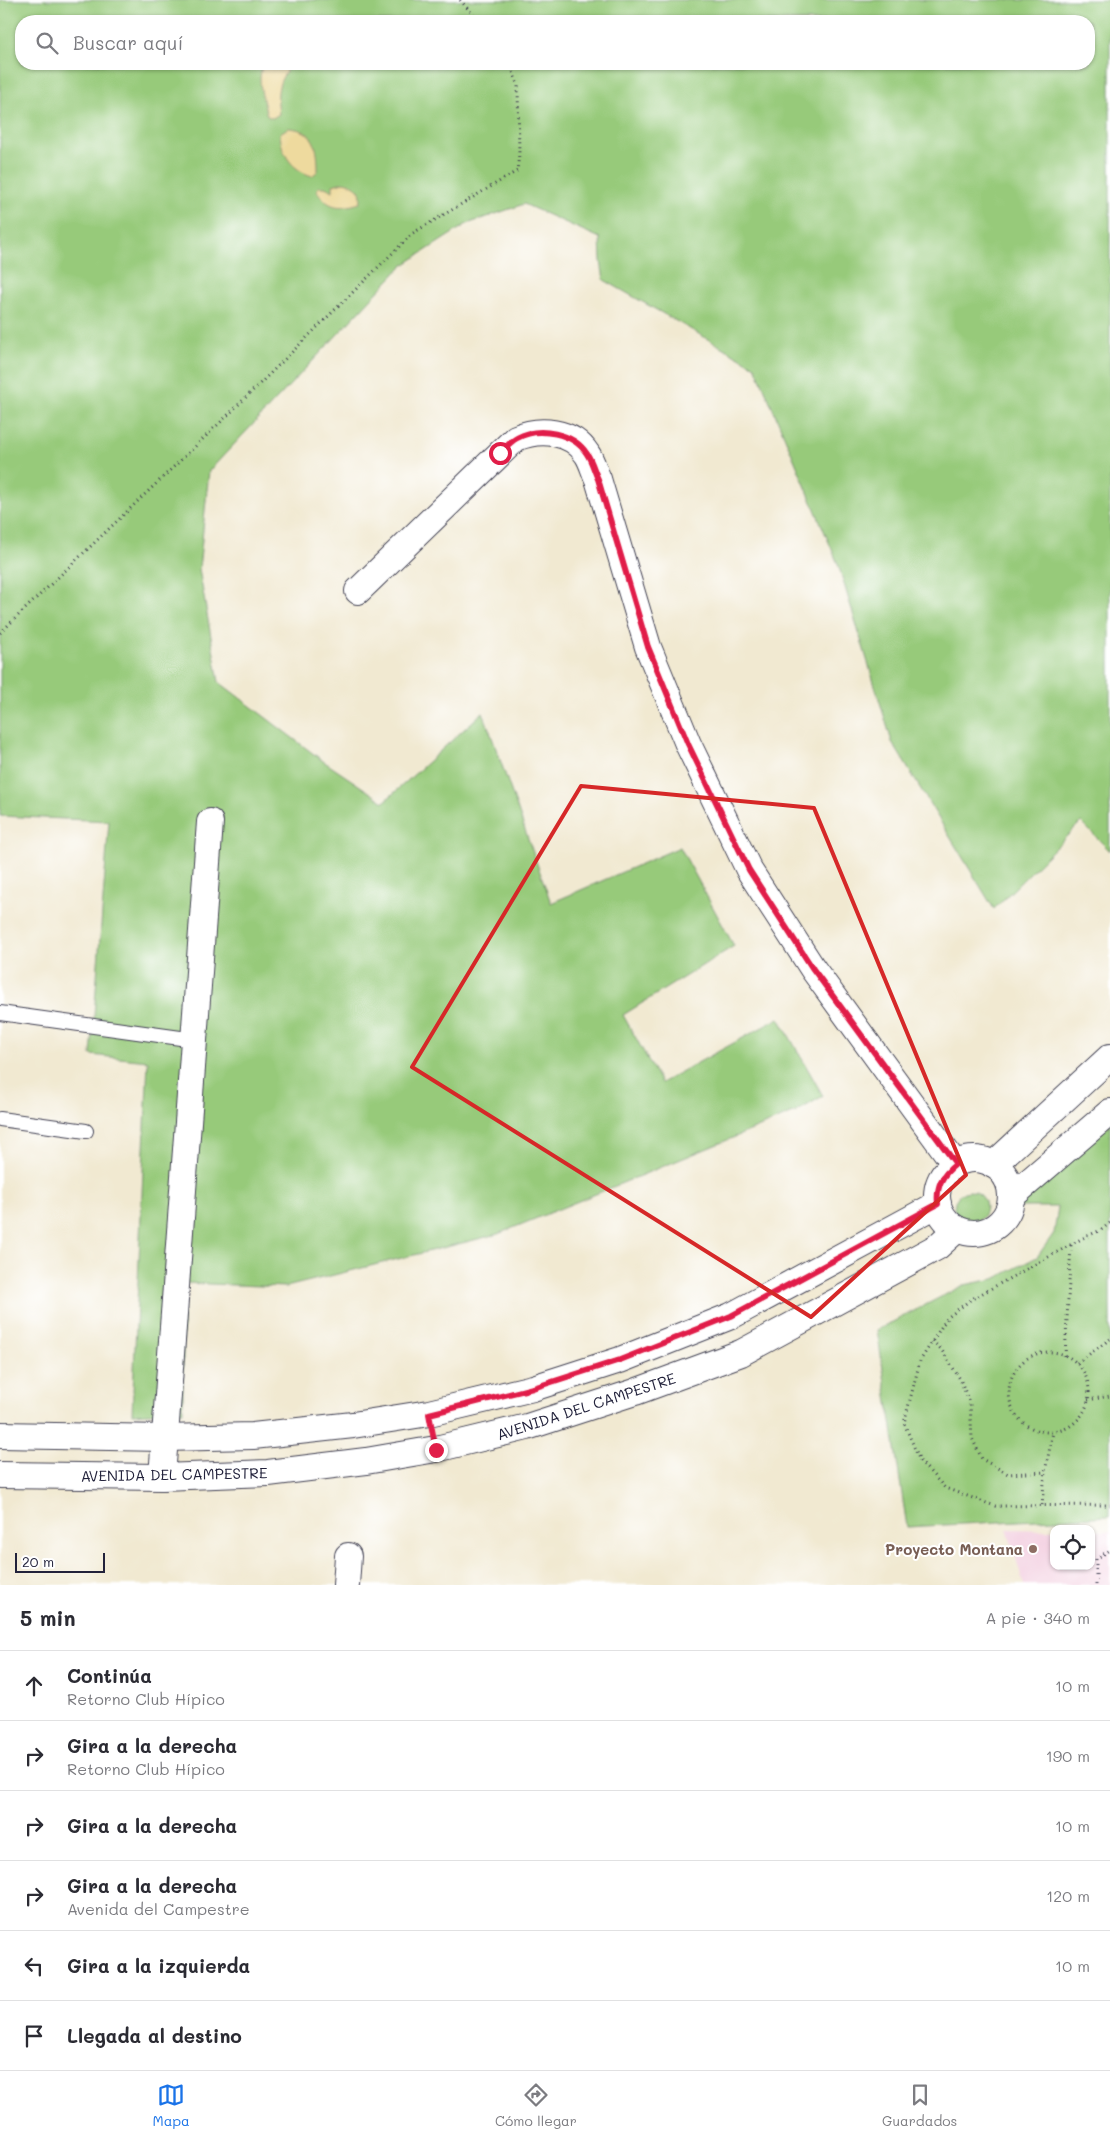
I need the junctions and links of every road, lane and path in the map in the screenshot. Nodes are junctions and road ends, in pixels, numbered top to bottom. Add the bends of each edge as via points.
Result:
1 (460, 0) edge
2 (474, 15) edge
3 (512, 70) edge
4 (358, 591) dead end
5 (0, 633) edge
6 (210, 822) dead end
7 (0, 1013) edge
8 (195, 1040) junction
9 (1110, 1057) edge
10 (1110, 1112) edge
11 (0, 1119) edge
12 (86, 1132) dead end
13 (956, 1164) junction
14 (993, 1165) junction
15 (1011, 1198) junction
16 (938, 1204) junction
17 (1110, 1223) edge
18 (957, 1229) junction
19 (1072, 1244) junction
20 (1110, 1339) edge
21 (932, 1342) junction
22 (1066, 1356) junction
23 (1077, 1363) junction
24 (1110, 1396) edge
25 (1088, 1400) junction
26 (429, 1414) junction
27 (1053, 1432) junction
28 (0, 1435) edge
29 (164, 1438) junction
30 (436, 1450) junction
31 (1045, 1472) junction
32 (0, 1474) edge
33 (162, 1477) junction
34 (1110, 1504) edge
35 (1042, 1505) junction
36 (1110, 1550) edge
37 (348, 1556) dead end
38 (346, 1585) edge
39 (1096, 1585) edge

1 - 2 path
3 - 5 path via 518,84 517,171 413,233
4 - 13 street via 516,438 550,432 572,440 587,453 598,479 648,647 688,744 749,870 813,969
6 - 8 street
7 - 8 lane
8 - 29 street
9 - 14 street
10 - 15 street
11 - 12 lane
13 - 14 street via 977,1159
13 - 16 street via 939,1184
14 - 15 street via 1005,1177
15 - 18 street via 1007,1213 991,1229 968,1233
16 - 18 street via 946,1220
16 - 26 street via 731,1316 620,1360 533,1388
17 - 19 path
18 - 30 street, AVENIDA DEL CAMPESTRE via 937,1247 741,1353 527,1427
19 - 21 path via 970,1300 947,1318
19 - 22 path
20 - 23 path
21 - 31 path via 941,1349 960,1379 970,1404 972,1438 982,1459 1008,1474
21 - 35 path via 920,1361 904,1423 920,1461 945,1488 978,1500 995,1506
22 - 23 path
22 - 27 path via 1052,1352 1026,1358 1010,1381 1008,1394 1018,1419 1040,1432
23 - 25 path via 1085,1375
24 - 25 path
25 - 27 path via 1076,1422
26 - 29 street via 254,1436
26 - 30 street
27 - 31 path
28 - 29 street
29 - 33 street
30 - 33 street, AVENIDA DEL CAMPESTRE via 268,1473
31 - 35 path
32 - 33 street, AVENIDA DEL CAMPESTRE
34 - 35 path
36 - 39 path via 1096,1559
37 - 38 street

